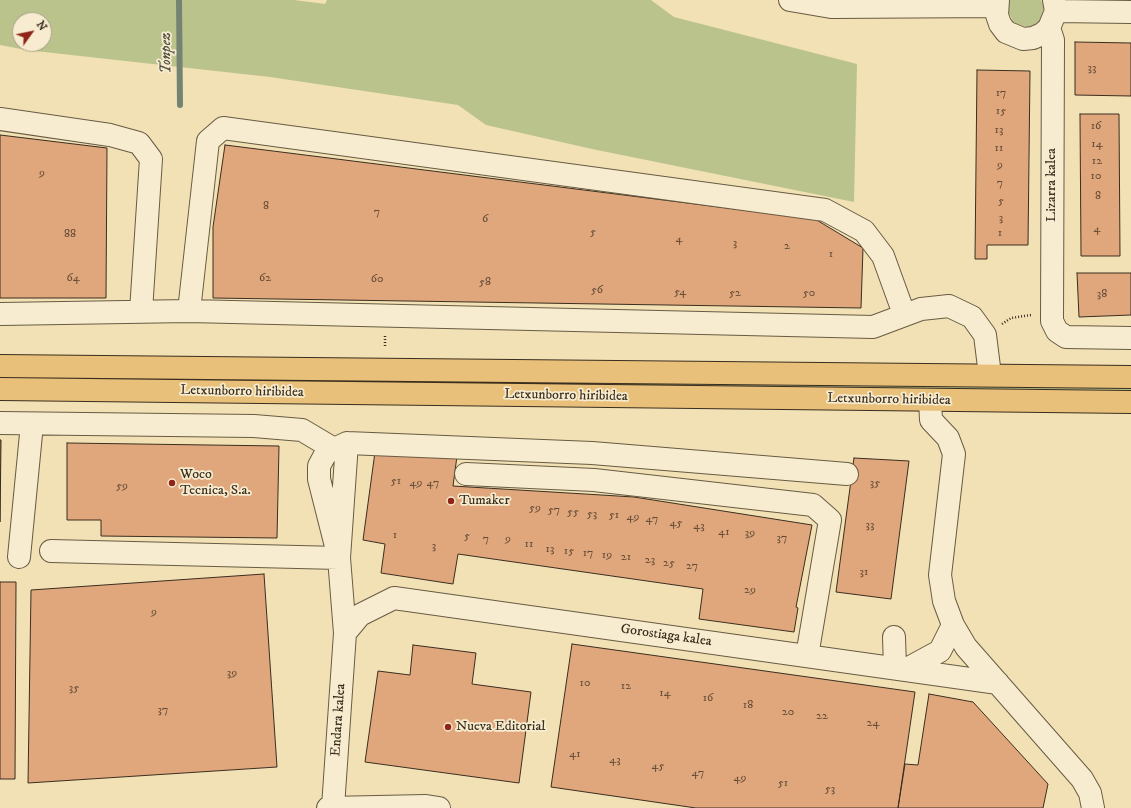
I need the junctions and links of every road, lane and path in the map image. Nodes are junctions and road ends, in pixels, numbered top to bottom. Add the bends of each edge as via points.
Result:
1 (790, 0) edge
2 (997, 3) edge
3 (1131, 12) edge
4 (1053, 13) edge
5 (0, 119) edge
6 (141, 311) junction
7 (189, 311) junction
8 (1052, 312) junction
9 (0, 314) edge
10 (904, 314) junction
11 (985, 335) junction
12 (385, 337) dead end
13 (1131, 338) edge
14 (385, 346) dead end
15 (0, 366) edge
16 (990, 376) junction
17 (1131, 377) edge
18 (0, 389) edge
19 (930, 400) junction
20 (1131, 402) edge
21 (0, 423) edge
22 (32, 424) junction
23 (340, 446) junction
24 (466, 474) dead end
25 (846, 474) dead end
26 (51, 551) dead end
27 (19, 557) dead end
28 (339, 558) junction
29 (953, 625) junction
30 (345, 633) junction
31 (894, 637) dead end
32 (807, 656) junction
33 (900, 669) junction
34 (998, 683) junction
35 (331, 808) edge
36 (439, 808) edge
37 (1093, 808) edge

1 - 2 street via 831,8
2 - 4 street via 1000,24 1006,32 1023,39 1042,34
3 - 4 street
4 - 8 street, Lizarra kalea
5 - 6 street via 110,135 139,143 152,159
6 - 7 street
6 - 9 street
7 - 10 street via 873,327
7 - 10 street via 208,141 222,128 825,210 864,231 883,256
8 - 11 path via 1011,318
8 - 13 street, Lizarra kalea via 1052,321 1057,331 1066,337
10 - 11 street via 948,306 972,318
11 - 16 street
12 - 14 path
15 - 16 main road, Letxunborro hiribidea
16 - 17 main road, Letxunborro hiribidea
18 - 19 main road, Letxunborro hiribidea
19 - 20 main road, Letxunborro hiribidea
19 - 29 street via 931,420 948,438 954,454 940,575 944,601
21 - 22 street
22 - 23 street via 254,426 302,430
22 - 27 street
23 - 25 street via 592,454
23 - 28 street, Endara kalea
24 - 32 street via 594,480 813,504 830,520
26 - 28 street
28 - 30 street, Endara kalea
29 - 33 street via 940,651
29 - 34 street via 966,647
30 - 32 street, Gorostiaga kalea via 360,615 394,598
30 - 35 street, Endara kalea
31 - 33 street
32 - 33 street, Gorostiaga kalea
33 - 34 street, Gorostiaga kalea
34 - 37 street via 1082,779 1090,793
35 - 36 street

